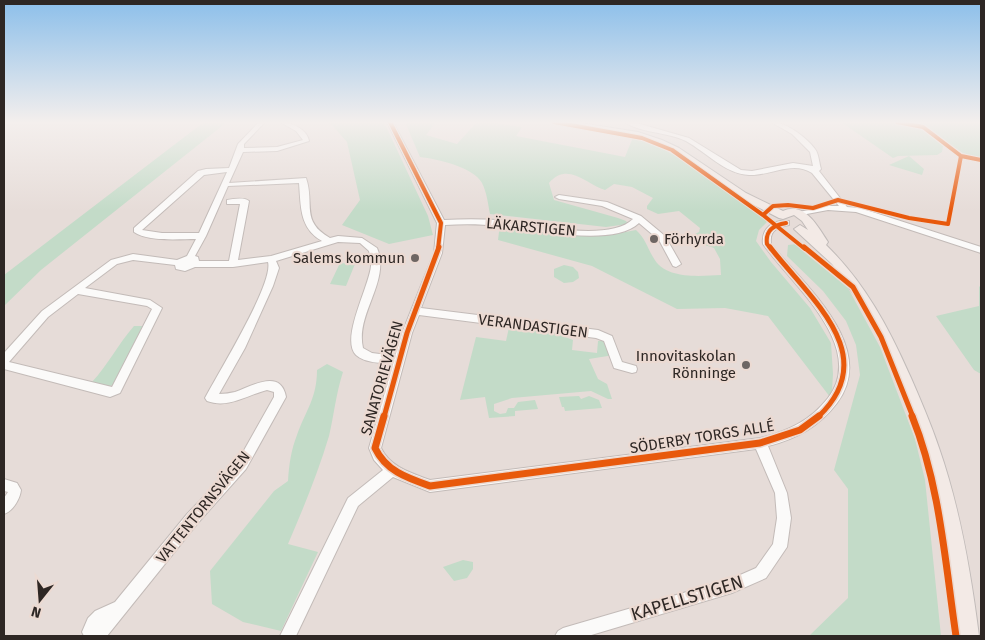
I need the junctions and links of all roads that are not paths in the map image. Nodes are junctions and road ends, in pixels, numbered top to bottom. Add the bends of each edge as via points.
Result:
1 (240, 152) edge
2 (405, 152) edge
3 (679, 152) edge
4 (706, 152) edge
5 (812, 152) edge
6 (232, 170) junction
7 (814, 170) junction
8 (231, 185) dead end
9 (559, 198) dead end
10 (230, 202) dead end
11 (844, 208) junction
12 (638, 218) junction
13 (797, 221) junction
14 (440, 223) junction
15 (650, 226) junction
16 (622, 230) junction
17 (202, 236) junction
18 (330, 242) junction
19 (981, 250) edge
20 (271, 259) junction
21 (192, 261) junction
22 (233, 264) junction
23 (676, 264) dead end
24 (75, 290) junction
25 (415, 311) junction
26 (4, 360) edge
27 (399, 360) junction
28 (4, 365) edge
29 (632, 369) dead end
30 (760, 443) junction
31 (392, 470) junction
32 (4, 485) edge
33 (4, 508) edge
34 (122, 606) junction
35 (93, 636) edge
36 (97, 636) edge
37 (288, 636) edge
38 (563, 636) edge
39 (968, 636) edge

1 - 6 street
2 - 14 street
3 - 13 main road via 731,188
4 - 7 street via 739,172 752,173 797,164
5 - 7 street via 817,169
6 - 17 street
6 - 17 street via 201,173 138,228 138,232 162,236
7 - 11 street
8 - 18 street via 303,180 306,221 311,229
9 - 12 street via 604,204
10 - 22 street via 245,201
11 - 13 street
11 - 13 street via 828,208
11 - 19 street via 868,212
12 - 15 street
12 - 16 street
13 - 30 street, SÖDERBY TORGS ALLÉ via 765,237 766,244 826,313 839,337 844,378 837,396 821,416 784,438
13 - 39 main road via 852,278 882,328 928,439 948,512
14 - 16 street, LÄKARSTIGEN via 499,223 584,232
14 - 25 street, SANATORIEVÄGEN via 438,253
15 - 16 street, LÄKARSTIGEN
15 - 23 street via 662,238
17 - 21 street
18 - 20 street
18 - 27 street via 360,240 373,250 377,267 359,323 356,346 368,356
20 - 22 street
20 - 34 street, VATTENTORNSVÄGEN via 274,268 268,286 240,348 211,398 236,398 267,386 279,390 280,397 242,464 192,519
21 - 22 street
21 - 24 street via 123,259 108,265
24 - 26 street via 45,314
24 - 28 street via 150,303 157,308 116,390 110,392
25 - 27 street, SANATORIEVÄGEN
25 - 29 street, VERANDASTIGEN via 598,334 608,339 618,365
27 - 31 street, SANATORIEVÄGEN via 375,448 378,459
30 - 31 street, SÖDERBY TORGS ALLÉ via 430,486
30 - 38 street, KAPELLSTIGEN via 781,493 784,518 780,547 761,573 732,586
31 - 37 street via 353,502
32 - 33 street via 15,490
34 - 35 street, VATTENTORNSVÄGEN via 98,617 90,628
34 - 36 street, VATTENTORNSVÄGEN

